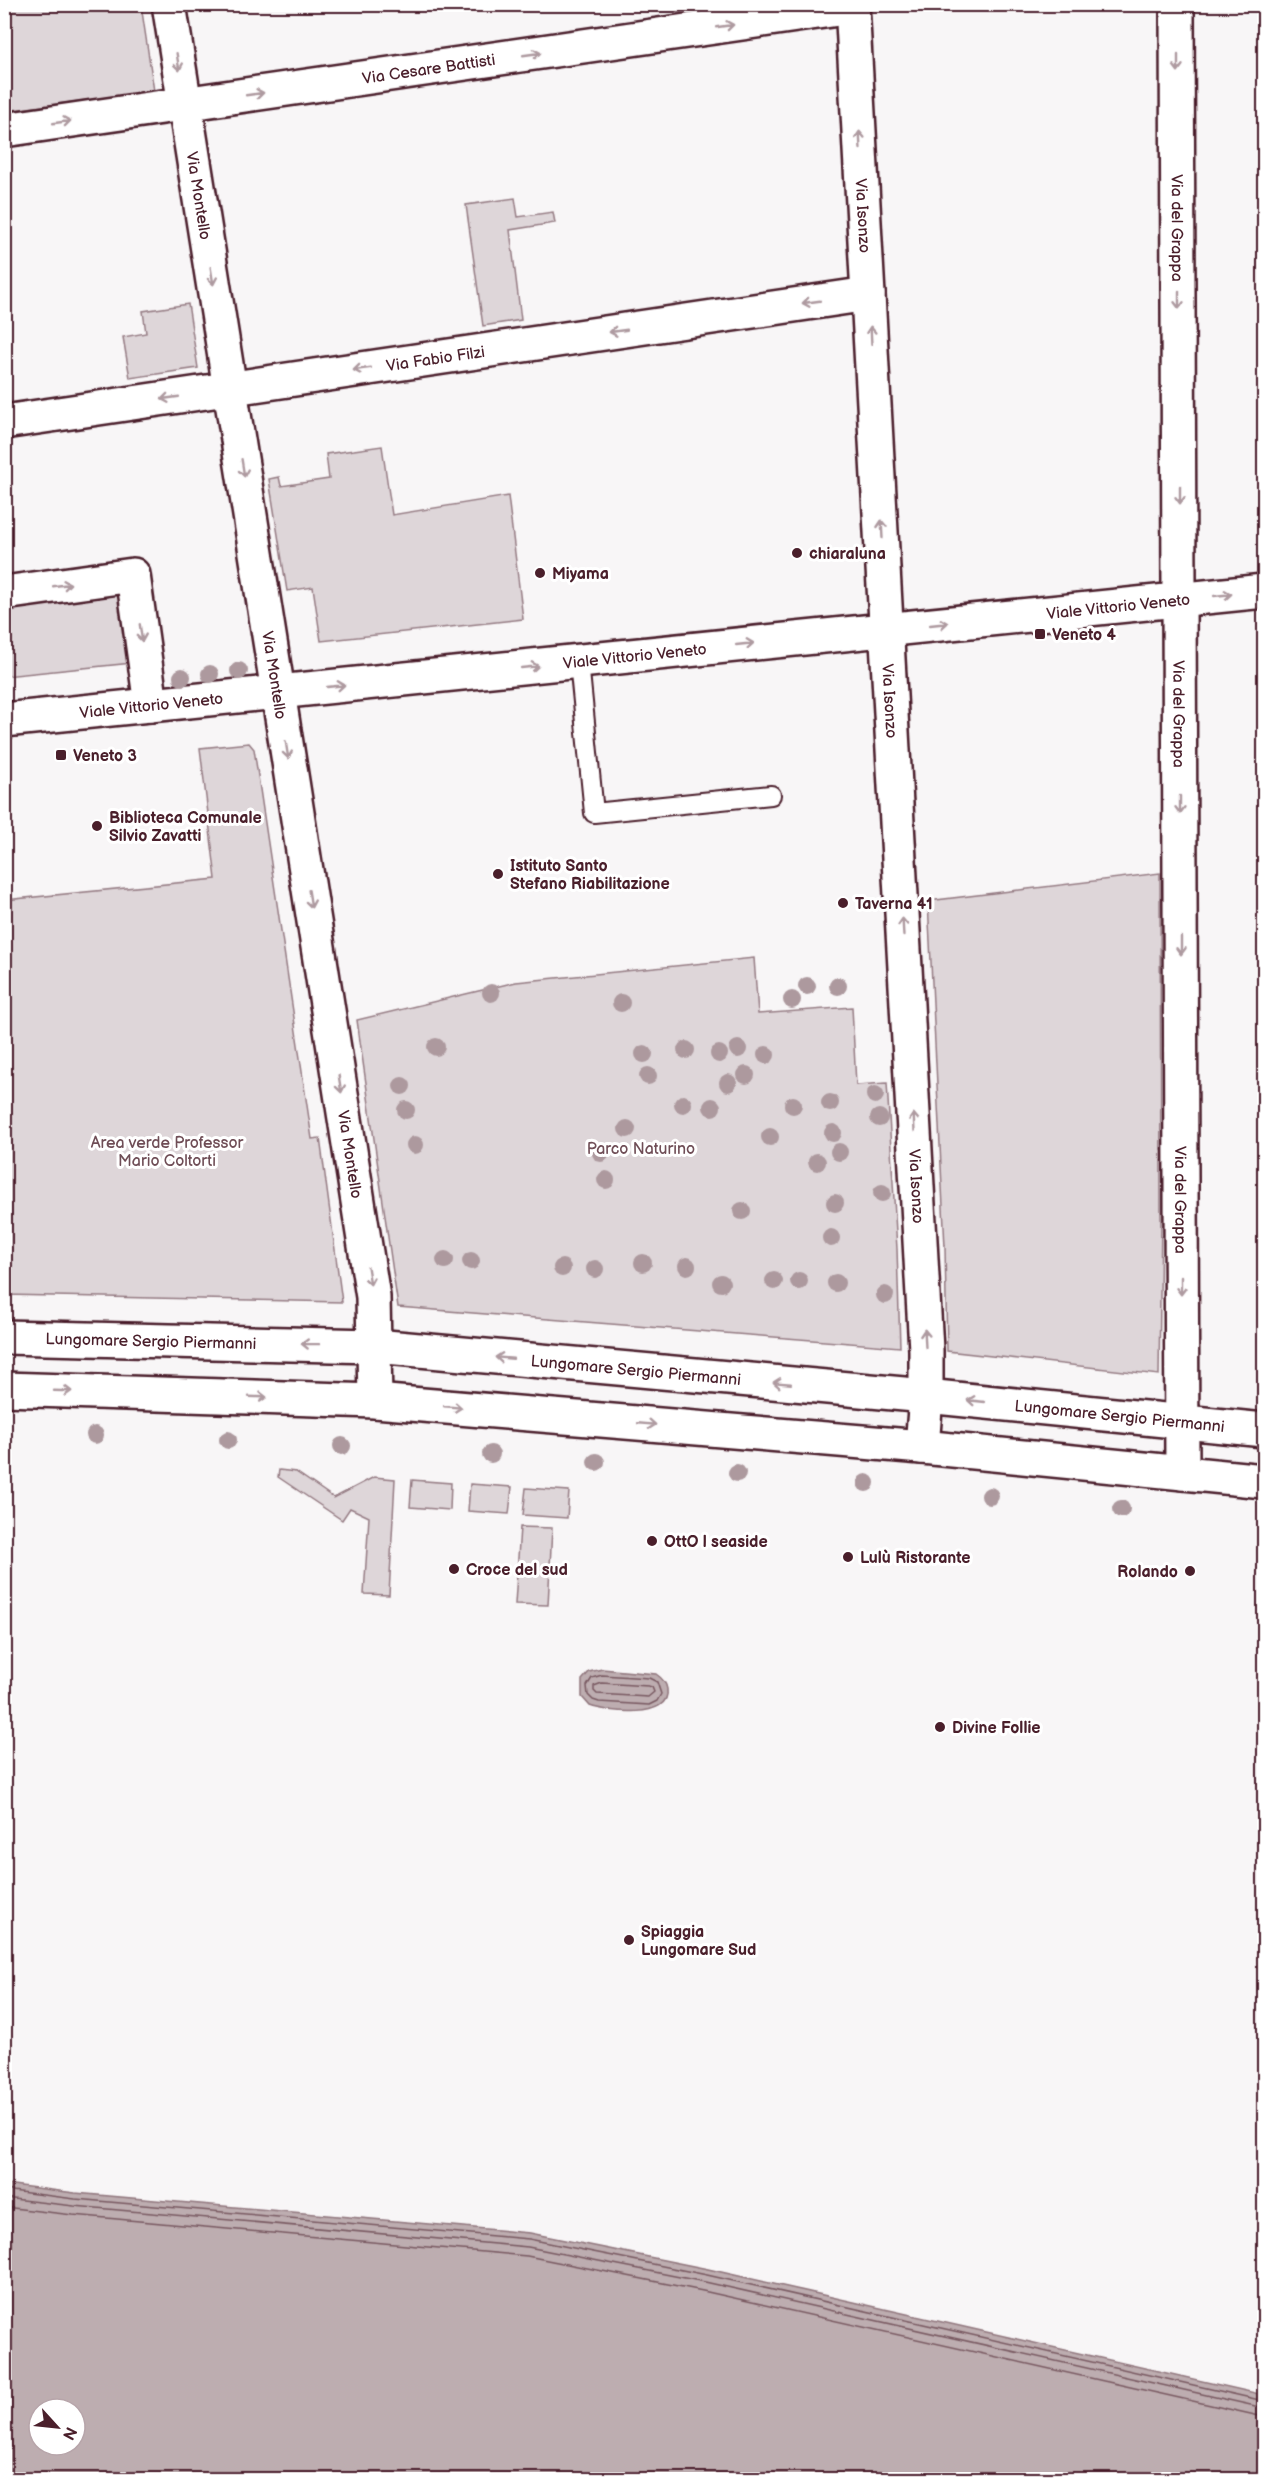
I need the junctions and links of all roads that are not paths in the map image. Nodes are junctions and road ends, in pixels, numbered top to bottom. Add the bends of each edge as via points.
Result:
1 (169, 4) edge
2 (1178, 4) edge
3 (852, 6) edge
4 (185, 104) junction
5 (4, 130) edge
6 (868, 294) junction
7 (230, 388) junction
8 (4, 422) edge
9 (1264, 591) edge
10 (4, 593) edge
11 (1181, 599) junction
12 (888, 630) junction
13 (579, 662) junction
14 (278, 692) junction
15 (151, 705) junction
16 (4, 720) edge
17 (771, 795) dead end
18 (4, 1337) edge
19 (375, 1346) junction
20 (4, 1389) edge
21 (926, 1396) junction
22 (375, 1401) junction
23 (1181, 1422) junction
24 (1264, 1430) edge
25 (922, 1447) junction
26 (1182, 1473) junction
27 (1264, 1481) edge

1 -> 4 street, Via Montello
2 -> 11 street, Via del Grappa
4 -> 3 street, Via Cesare Battisti
6 -> 3 street, Via Isonzo
5 -> 4 street, Via Cesare Battisti
4 -> 7 street, Via Montello
6 -> 7 street, Via Fabio Filzi
12 -> 6 street, Via Isonzo
7 -> 8 street, Via Fabio Filzi
7 -> 14 street, Via Montello
11 -> 9 street, Viale Vittorio Veneto
10 -> 15 street via 133,575
12 -> 11 street, Viale Vittorio Veneto
11 -> 23 street, Via del Grappa
13 -> 12 street, Viale Vittorio Veneto
21 -> 12 street, Via Isonzo
14 -> 13 street, Viale Vittorio Veneto
13 - 17 lane via 594,813
14 - 15 street, Viale Vittorio Veneto
14 -> 19 street, Via Montello via 373,1297
15 - 16 street, Viale Vittorio Veneto
19 -> 18 street, Lungomare Sergio Piermanni
21 -> 19 street, Lungomare Sergio Piermanni
19 - 22 street, Via Montello
20 -> 22 street
23 -> 21 street, Lungomare Sergio Piermanni
21 - 25 street, Via Isonzo
22 -> 25 street
23 - 24 street, Lungomare Sergio Piermanni
23 - 26 street, Via del Grappa
25 - 26 street
26 - 27 street

